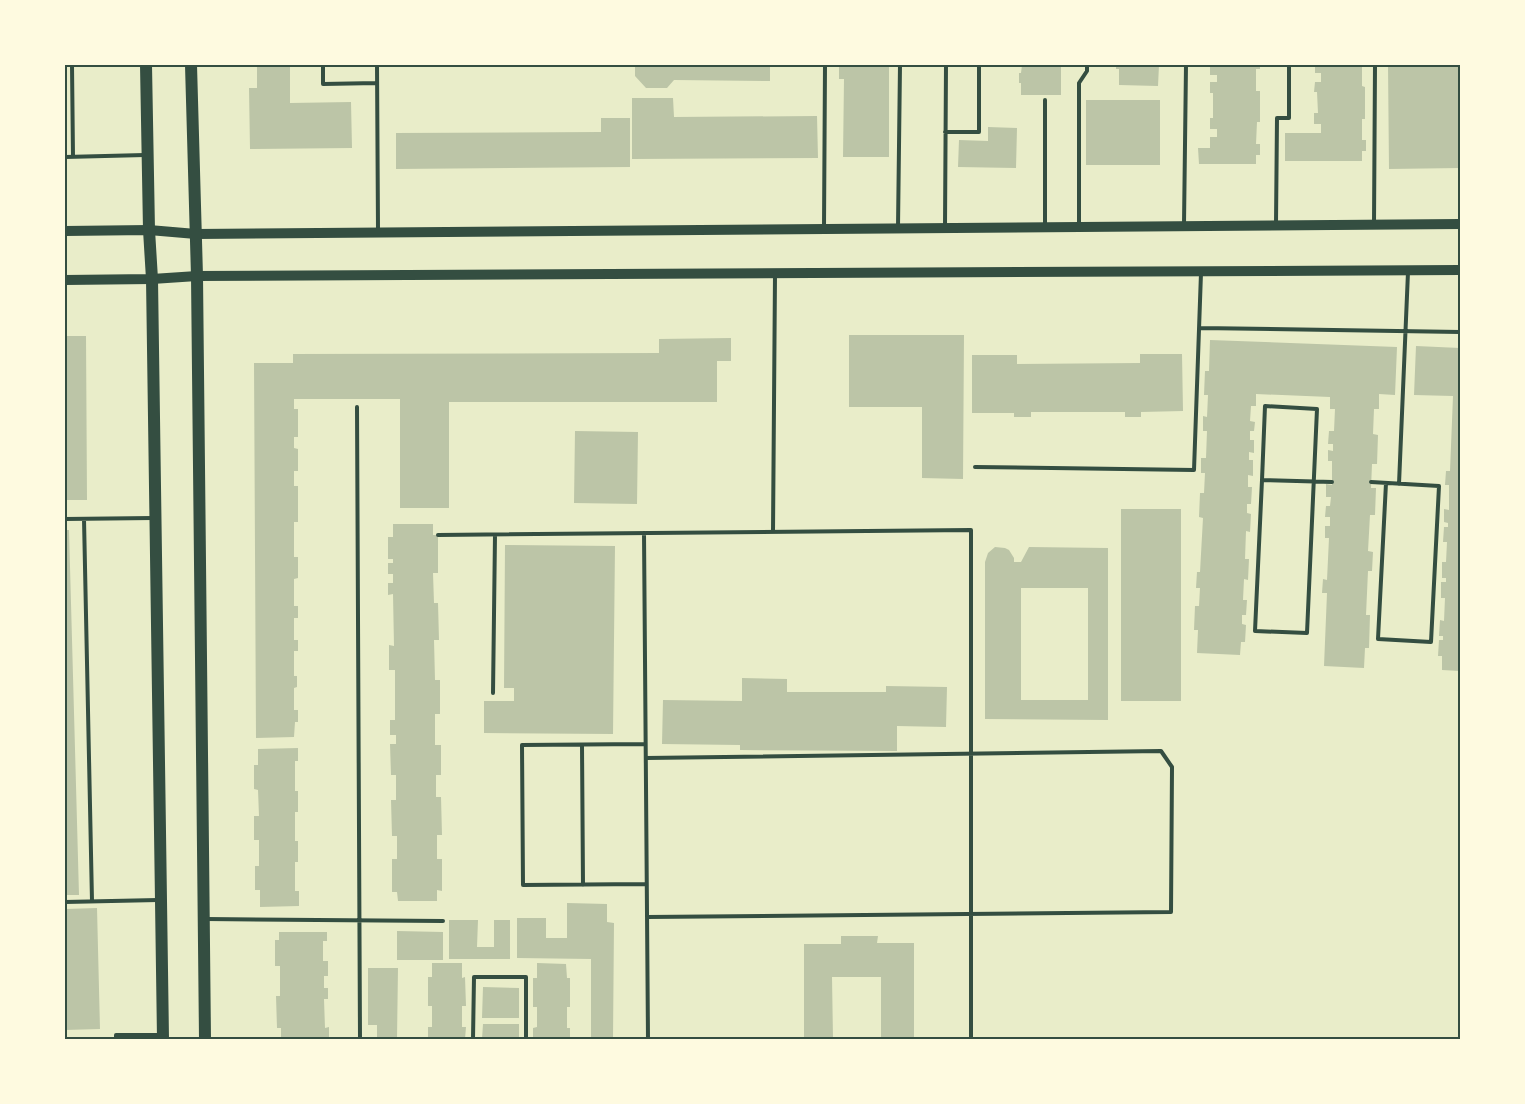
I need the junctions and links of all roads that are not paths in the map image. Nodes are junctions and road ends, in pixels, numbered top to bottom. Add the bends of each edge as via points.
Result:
1 (72, 65) edge
2 (146, 65) edge
3 (191, 65) edge
4 (323, 65) edge
5 (376, 65) edge
6 (825, 65) edge
7 (900, 65) edge
8 (946, 65) edge
9 (979, 65) edge
10 (1087, 65) edge
11 (1186, 65) edge
12 (1289, 65) edge
13 (1375, 65) edge
14 (377, 83) junction
15 (1045, 100) dead end
16 (945, 132) junction
17 (148, 155) junction
18 (65, 157) edge
19 (73, 157) junction
20 (1460, 224) edge
21 (1374, 225) junction
22 (1184, 226) junction
23 (1276, 226) junction
24 (1079, 227) junction
25 (945, 228) junction
26 (1045, 228) junction
27 (824, 229) junction
28 (898, 229) junction
29 (149, 230) junction
30 (65, 231) edge
31 (378, 233) junction
32 (196, 234) junction
33 (1408, 270) junction
34 (1460, 270) edge
35 (1201, 271) junction
36 (775, 273) junction
37 (196, 276) junction
38 (152, 278) junction
39 (65, 280) edge
40 (1200, 328) junction
41 (1406, 331) junction
42 (1460, 332) edge
43 (357, 407) dead end
44 (975, 467) dead end
45 (1262, 480) junction
46 (1314, 481) junction
47 (1332, 482) dead end
48 (1371, 482) dead end
49 (1386, 483) junction
50 (1399, 484) junction
51 (1437, 517) junction
52 (1444, 517) dead end
53 (155, 518) junction
54 (65, 519) edge
55 (84, 519) junction
56 (774, 532) junction
57 (644, 533) junction
58 (438, 535) dead end
59 (494, 535) junction
60 (492, 693) dead end
61 (645, 744) junction
62 (582, 745) junction
63 (970, 754) junction
64 (646, 758) junction
65 (646, 884) junction
66 (583, 885) junction
67 (161, 900) junction
68 (92, 901) junction
69 (65, 902) edge
70 (970, 913) junction
71 (647, 917) junction
72 (204, 919) junction
73 (360, 920) junction
74 (444, 920) dead end
75 (163, 1037) edge
76 (116, 1039) edge
77 (205, 1039) edge
78 (360, 1039) edge
79 (473, 1039) edge
80 (526, 1039) edge
81 (648, 1039) edge
82 (970, 1039) edge

1 - 19 lane
2 - 17 main road
3 - 32 main road
4 - 14 lane via 324,84
5 - 14 lane
6 - 27 lane
7 - 28 lane
8 - 16 lane
9 - 16 lane via 979,132
10 - 24 lane via 1079,83
11 - 22 lane
12 - 23 lane via 1289,118 1277,118
13 - 21 lane
14 - 31 lane
15 - 26 lane
16 - 25 lane
17 - 19 lane
17 - 29 main road
18 - 19 lane
20 - 21 main road
21 - 23 main road
22 - 23 main road
22 - 24 main road
24 - 26 main road
25 - 26 main road
25 - 28 main road
27 - 28 main road
27 - 31 main road
29 - 30 main road
29 - 32 main road
29 - 38 main road
31 - 32 main road
32 - 37 main road
33 - 34 main road
33 - 35 main road
33 - 41 lane
35 - 36 main road
35 - 40 lane
36 - 37 main road
36 - 56 lane
37 - 38 main road
37 - 72 main road
38 - 39 main road
38 - 53 main road
40 - 41 lane
40 - 44 lane via 1194,470
41 - 42 lane
41 - 50 lane
43 - 73 lane
45 - 46 lane
45 - 46 lane via 1265,406 1317,409
45 - 46 lane via 1255,631 1307,633
46 - 47 lane
48 - 49 lane
49 - 50 lane
49 - 51 lane via 1378,639 1432,642
50 - 51 lane via 1439,486
51 - 52 lane
53 - 55 lane
53 - 67 main road
54 - 55 lane
55 - 68 lane
56 - 57 lane
56 - 63 lane via 971,530
57 - 59 lane
57 - 61 lane
58 - 59 lane
59 - 60 lane
61 - 62 lane
61 - 64 lane
62 - 66 lane
62 - 66 lane via 522,745 523,885
63 - 64 lane
63 - 70 lane
63 - 70 lane via 1160,751 1172,767 1171,912
64 - 65 lane
65 - 66 lane
65 - 71 lane
67 - 68 lane
67 - 75 main road
68 - 69 lane
70 - 71 lane
70 - 82 lane
71 - 81 lane
72 - 73 lane
72 - 77 main road
73 - 74 lane
73 - 78 lane
75 - 76 lane via 116,1035
79 - 80 lane via 474,977 526,977

